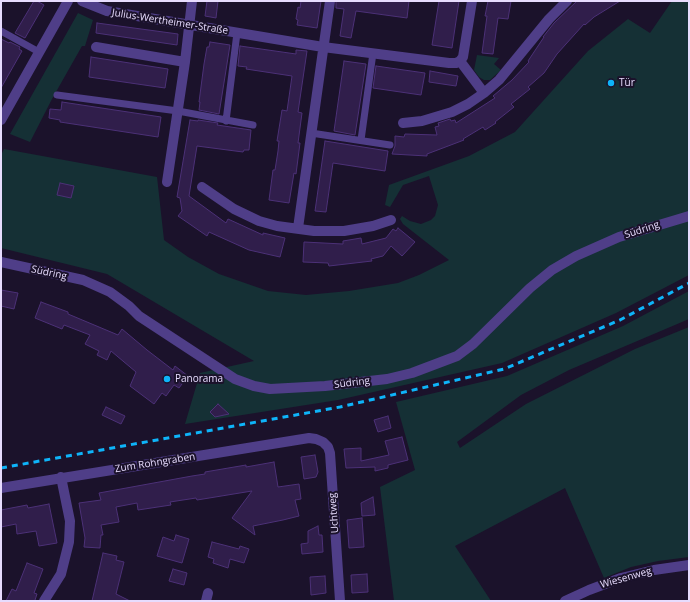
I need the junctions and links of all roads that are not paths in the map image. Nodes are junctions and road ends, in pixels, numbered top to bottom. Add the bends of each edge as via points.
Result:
1 (68, 1) edge
2 (82, 1) edge
3 (192, 1) edge
4 (330, 1) edge
5 (472, 1) edge
6 (568, 1) edge
7 (189, 25) junction
8 (1, 32) edge
9 (237, 33) junction
10 (96, 47) dead end
11 (323, 47) junction
12 (39, 52) junction
13 (373, 53) junction
14 (460, 61) junction
15 (185, 62) junction
16 (484, 92) junction
17 (57, 95) dead end
18 (178, 111) junction
19 (1, 120) edge
20 (226, 121) junction
21 (403, 123) dead end
22 (253, 125) dead end
23 (311, 133) junction
24 (361, 140) junction
25 (390, 145) dead end
26 (167, 182) dead end
27 (202, 187) dead end
28 (689, 216) edge
29 (391, 220) dead end
30 (298, 228) junction
31 (1, 262) edge
32 (309, 438) joint
33 (61, 477) junction
34 (1, 488) edge
35 (689, 565) edge
36 (44, 601) edge
37 (340, 601) edge
38 (565, 601) edge

1 - 12 street
2 - 7 street, Julius-Wertheimer-Straße via 108,12
3 - 7 street
4 - 11 street
5 - 14 street
6 - 16 street via 549,18 498,80
7 - 9 street, Julius-Wertheimer-Straße
7 - 15 street
8 - 12 lane
9 - 11 street, Julius-Wertheimer-Straße
9 - 20 lane, Julius-Wertheimer-Straße
10 - 15 street
11 - 13 street, Julius-Wertheimer-Straße
11 - 23 street
12 - 19 street
13 - 14 street, Julius-Wertheimer-Straße via 450,63
13 - 24 lane
14 - 16 street
15 - 18 street
16 - 21 street via 452,112 422,121
17 - 18 lane
18 - 20 lane
18 - 26 street
20 - 22 lane
23 - 24 lane
23 - 30 street
24 - 25 lane
27 - 30 street via 220,201 247,216 277,226
28 - 31 street, Südring via 619,237 552,270 457,356 412,373 387,379 325,386 270,389 235,379 139,316 110,292 83,280
29 - 30 street via 344,231
32 - 33 street, Zum Rohngraben
32 - 37 street, Uchtweg via 323,442 330,453
33 - 34 street, Zum Rohngraben
33 - 36 street via 70,521 69,542 61,574
35 - 38 street, Wiesenweg via 621,578

